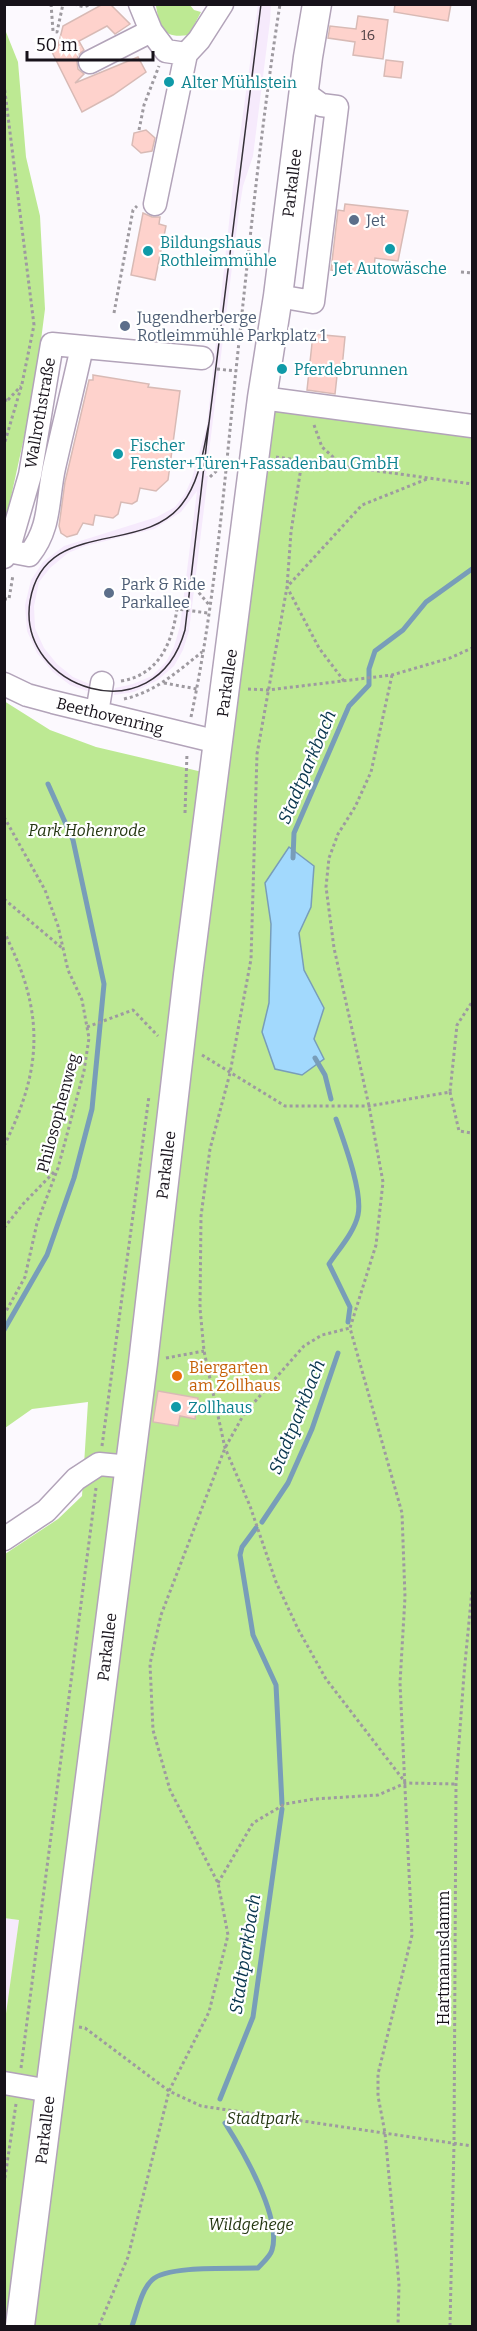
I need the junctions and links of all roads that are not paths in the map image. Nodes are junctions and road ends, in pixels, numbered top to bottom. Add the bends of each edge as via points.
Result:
1 (140, 4) edge
2 (222, 4) edge
3 (318, 4) edge
4 (151, 31) junction
5 (186, 54) junction
6 (90, 62) dead end
7 (155, 204) road end
8 (202, 358) dead end
9 (262, 398) junction
10 (472, 426) edge
11 (6, 554) edge
12 (4, 684) edge
13 (218, 742) junction
14 (130, 1467) junction
15 (4, 1539) edge
16 (11, 2084) edge
17 (50, 2091) junction
18 (20, 2326) edge

1 - 4 street
2 - 5 street
3 - 9 main road, Parkallee
4 - 5 street via 166,51
4 - 6 street
5 - 7 street
8 - 11 street, Wallrothstraße via 52,344 30,475
9 - 10 street
9 - 13 main road, Parkallee
12 - 13 street, Beethovenring via 27,695 100,697 188,736
13 - 14 main road, Parkallee via 166,1034
14 - 15 street via 99,1464 76,1479 46,1512
14 - 17 main road, Parkallee
16 - 17 street
17 - 18 main road, Parkallee

